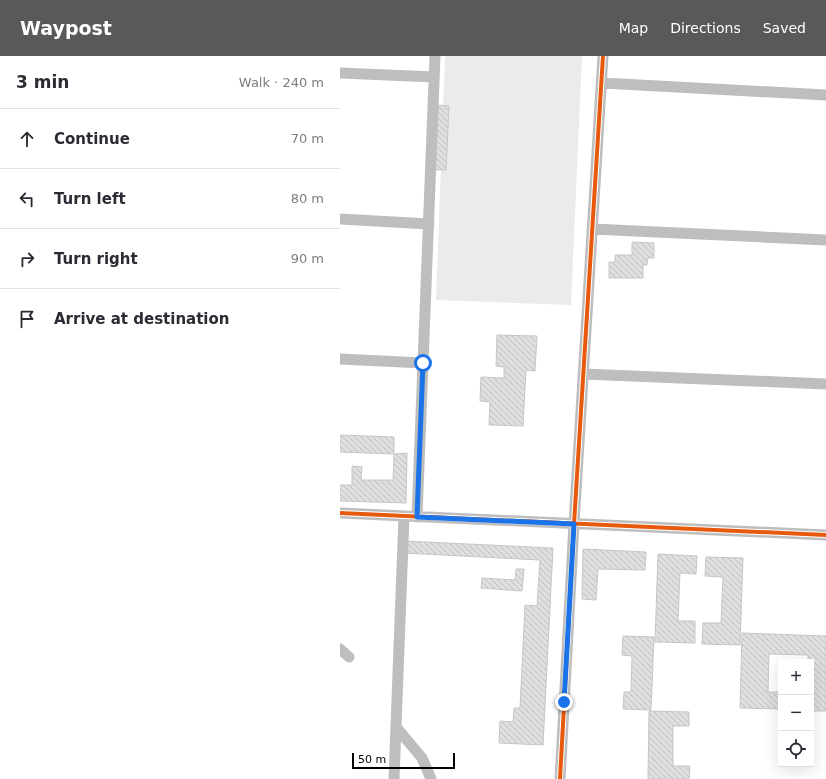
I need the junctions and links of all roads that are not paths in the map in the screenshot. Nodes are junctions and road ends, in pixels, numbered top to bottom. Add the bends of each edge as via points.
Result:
1 (435, 56) edge
2 (603, 56) edge
3 (340, 74) edge
4 (434, 77) junction
5 (602, 83) junction
6 (826, 95) edge
7 (340, 219) edge
8 (428, 224) junction
9 (592, 229) junction
10 (826, 240) edge
11 (340, 359) edge
12 (423, 363) junction
13 (583, 374) junction
14 (826, 384) edge
15 (340, 513) edge
16 (404, 516) junction
17 (417, 517) junction
18 (574, 524) junction
19 (826, 535) edge
20 (340, 648) edge
21 (350, 657) dead end
22 (396, 727) junction
23 (394, 779) edge
24 (431, 779) edge
25 (560, 779) edge

1 - 4 street
2 - 5 street
3 - 4 street
4 - 8 street
5 - 6 street
5 - 9 street
7 - 8 street
8 - 12 street
9 - 10 street
9 - 13 street
11 - 12 street
12 - 17 street
13 - 14 street
13 - 18 street
15 - 16 street
16 - 17 street
16 - 22 street
17 - 18 street
18 - 19 street
18 - 25 street
20 - 21 street
22 - 23 street
22 - 24 street via 422,758

